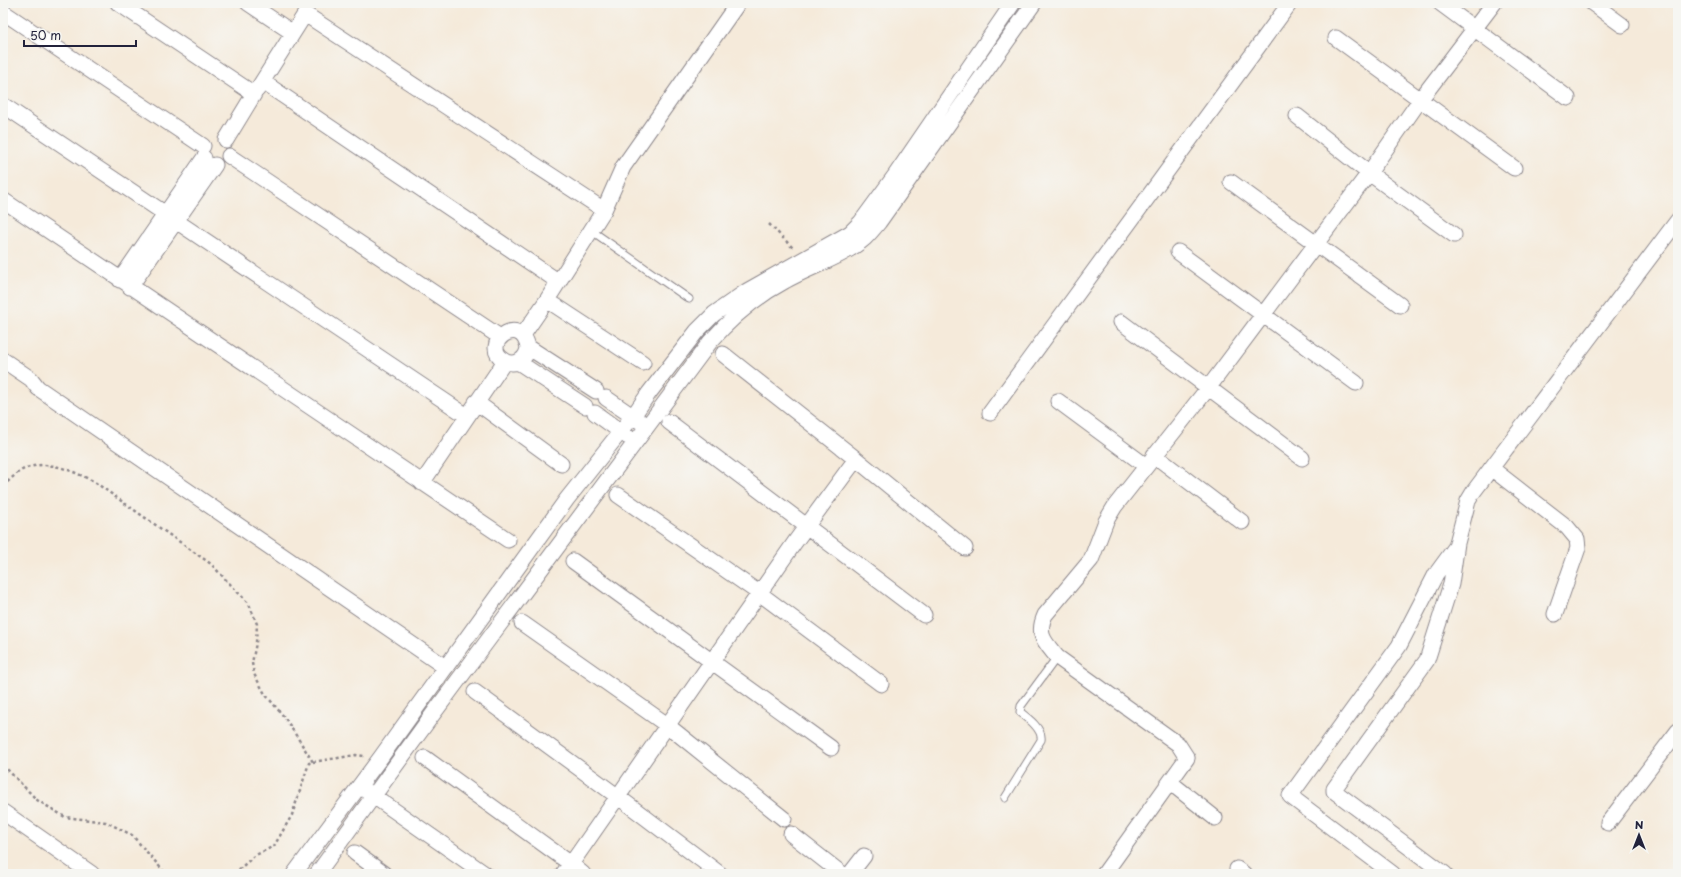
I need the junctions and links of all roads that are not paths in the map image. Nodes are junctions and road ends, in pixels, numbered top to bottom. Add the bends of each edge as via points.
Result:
1 (118, 3) edge
2 (248, 3) edge
3 (738, 3) edge
4 (1013, 3) edge
5 (1034, 3) edge
6 (1290, 3) edge
7 (1440, 3) edge
8 (1494, 3) edge
9 (1592, 3) edge
10 (3, 12) edge
11 (1622, 25) dead end
12 (1475, 29) junction
13 (293, 33) junction
14 (1336, 38) dead end
15 (263, 82) junction
16 (254, 94) junction
17 (1568, 98) dead end
18 (1420, 100) junction
19 (3, 105) edge
20 (1298, 116) dead end
21 (226, 140) junction
22 (207, 156) junction
23 (229, 156) junction
24 (1514, 168) dead end
25 (1369, 173) junction
26 (1231, 182) dead end
27 (3, 200) edge
28 (604, 210) junction
29 (170, 219) junction
30 (1678, 220) edge
31 (592, 231) junction
32 (1454, 235) dead end
33 (1315, 244) junction
34 (1178, 252) dead end
35 (781, 276) junction
36 (559, 282) junction
37 (125, 283) junction
38 (750, 296) junction
39 (690, 299) dead end
40 (547, 300) junction
41 (1400, 305) dead end
42 (1263, 314) junction
43 (1121, 322) dead end
44 (697, 331) junction
45 (500, 337) junction
46 (526, 341) junction
47 (716, 347) junction
48 (3, 360) edge
49 (512, 362) junction
50 (643, 363) dead end
51 (1356, 383) dead end
52 (1209, 387) junction
53 (476, 402) junction
54 (1058, 402) dead end
55 (990, 413) dead end
56 (467, 416) junction
57 (633, 416) junction
58 (669, 422) dead end
59 (647, 426) junction
60 (621, 431) junction
61 (635, 442) junction
62 (1302, 458) dead end
63 (856, 459) junction
64 (1150, 461) junction
65 (560, 464) dead end
66 (1491, 468) junction
67 (422, 483) junction
68 (618, 495) dead end
69 (1242, 522) dead end
70 (808, 526) junction
71 (508, 540) dead end
72 (1457, 543) junction
73 (966, 548) dead end
74 (573, 561) dead end
75 (760, 593) junction
76 (1555, 614) dead end
77 (924, 615) dead end
78 (522, 622) dead end
79 (1058, 657) junction
80 (712, 661) junction
81 (445, 667) junction
82 (881, 684) dead end
83 (474, 692) dead end
84 (667, 725) junction
85 (1678, 731) edge
86 (831, 748) dead end
87 (425, 758) dead end
88 (1171, 783) junction
89 (359, 786) junction
90 (373, 796) junction
91 (617, 796) junction
92 (1005, 798) dead end
93 (3, 812) edge
94 (1215, 818) dead end
95 (784, 819) dead end
96 (1608, 823) dead end
97 (791, 834) dead end
98 (354, 853) dead end
99 (864, 856) dead end
100 (567, 869) edge
101 (1441, 873) edge
102 (92, 874) edge
103 (294, 874) edge
104 (317, 874) edge
105 (384, 874) edge
106 (485, 874) edge
107 (583, 874) edge
108 (720, 874) edge
109 (842, 874) edge
110 (850, 874) edge
111 (1104, 874) edge
112 (1393, 874) edge

1 - 16 street
2 - 13 street
3 - 28 street via 623,167
4 - 35 street via 861,222 850,233
5 - 35 street via 879,222 865,238 850,248
6 - 55 street
7 - 12 street
8 - 12 street
9 - 11 street
10 - 22 street
12 - 17 street
12 - 18 street
13 - 15 street
13 - 28 street via 305,14
14 - 18 street
15 - 16 street
15 - 36 street
16 - 21 street
18 - 24 street
18 - 25 street
19 - 29 street
20 - 25 street
21 - 22 street via 212,137 206,140
21 - 23 street via 229,145
22 - 23 street via 224,163
22 - 29 street
23 - 45 street
25 - 32 street
25 - 33 street
26 - 33 street
27 - 37 street
28 - 31 street
29 - 37 street
29 - 56 street
30 - 66 street
31 - 36 street
31 - 39 lane
33 - 41 street
33 - 42 street
34 - 42 street
35 - 38 street
36 - 40 street
37 - 67 street
38 - 44 street via 714,314
38 - 47 street via 727,322
40 - 46 street
40 - 50 street
42 - 51 street
42 - 52 street
43 - 52 street
44 - 47 street
44 - 57 street
45 - 46 street via 511,331
45 - 49 street via 497,351 500,357
46 - 49 street via 526,356
46 - 57 street
47 - 59 street
47 - 63 street
48 - 81 street via 38,388
49 - 53 street
49 - 60 street
52 - 62 street
52 - 64 street
53 - 56 street
53 - 65 street
54 - 64 street
56 - 67 street
57 - 59 street
57 - 60 street
58 - 70 street
59 - 61 street
60 - 61 street
60 - 81 street via 566,499
61 - 90 street
63 - 70 street
63 - 73 street
64 - 69 street
64 - 79 street via 1106,521 1091,560 1045,615 1041,633
66 - 72 street via 1468,501
66 - 76 street via 1567,527 1577,539 1578,548
67 - 71 street
68 - 75 street
70 - 75 street
70 - 77 street
72 - 101 street via 1451,584 1427,660 1334,789
72 - 112 street via 1436,574 1399,646 1290,796
74 - 80 street
75 - 80 street
75 - 82 street
78 - 84 street
79 - 88 street via 1178,744 1187,758
79 - 92 lane via 1020,706 1020,712 1040,730 1042,735
80 - 84 street
80 - 86 street
81 - 89 street
83 - 91 street
84 - 91 street
84 - 95 street
85 - 96 street
87 - 100 street
88 - 94 street
88 - 111 street
89 - 90 street
89 - 103 street
90 - 104 street
90 - 106 street
91 - 100 street
91 - 108 street
93 - 102 street
97 - 109 street
98 - 105 street
99 - 110 street
100 - 107 street

